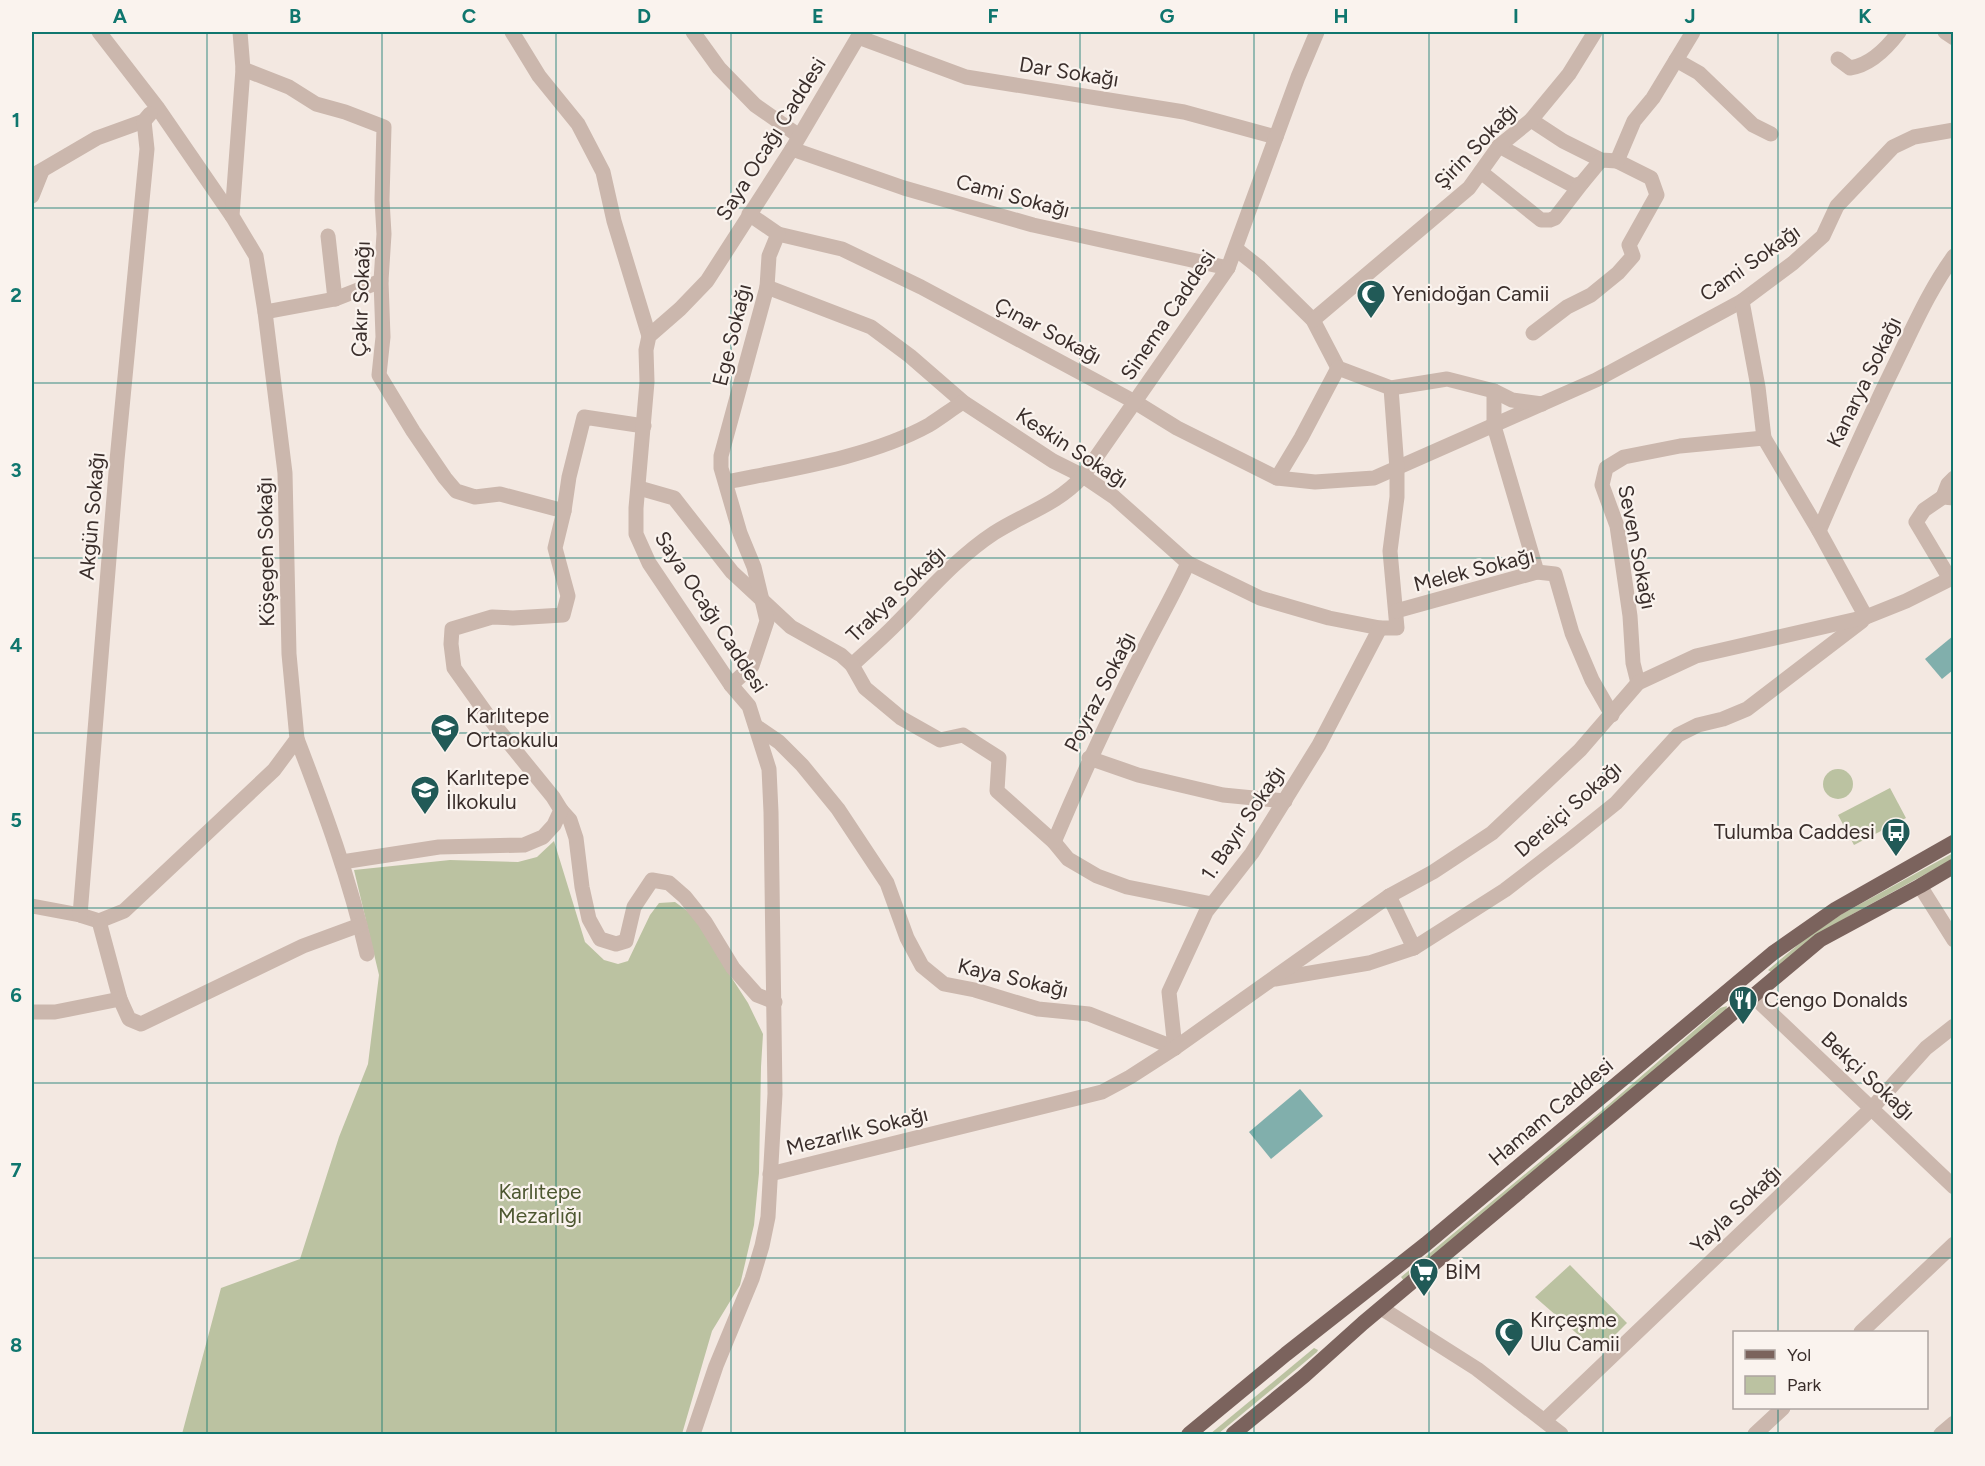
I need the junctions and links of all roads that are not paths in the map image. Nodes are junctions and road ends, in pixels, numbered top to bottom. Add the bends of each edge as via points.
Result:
1 (99, 32) edge
2 (240, 32) edge
3 (512, 32) edge
4 (693, 32) edge
5 (1317, 32) edge
6 (1595, 32) edge
7 (1693, 32) edge
8 (1899, 32) edge
9 (1945, 32) edge
10 (860, 34) edge
11 (1953, 38) edge
12 (1838, 59) dead end
13 (1676, 60) junction
14 (243, 69) junction
15 (157, 107) junction
16 (1531, 120) junction
17 (144, 121) junction
18 (1953, 130) edge
19 (1771, 134) dead end
20 (1276, 137) junction
21 (796, 143) junction
22 (1499, 146) junction
23 (1600, 160) junction
24 (1617, 161) junction
25 (1481, 172) junction
26 (37, 173) edge
27 (1582, 183) junction
28 (32, 196) edge
29 (749, 214) junction
30 (232, 216) junction
31 (778, 234) junction
32 (328, 236) dead end
33 (1236, 249) junction
34 (1953, 256) edge
35 (1228, 268) junction
36 (381, 281) junction
37 (767, 287) junction
38 (335, 299) junction
39 (1742, 301) junction
40 (266, 312) junction
41 (1313, 320) junction
42 (1533, 333) dead end
43 (649, 336) junction
44 (1338, 368) junction
45 (1391, 388) junction
46 (1494, 391) junction
47 (963, 402) junction
48 (1135, 402) junction
49 (1542, 404) junction
50 (644, 426) junction
51 (1494, 426) junction
52 (1764, 438) junction
53 (1397, 469) junction
54 (1083, 476) junction
55 (1277, 478) junction
56 (1953, 478) edge
57 (726, 482) junction
58 (639, 488) junction
59 (1948, 498) edge
60 (564, 511) junction
61 (1819, 531) junction
62 (1188, 563) junction
63 (1537, 572) junction
64 (1952, 578) edge
65 (762, 600) junction
66 (1396, 611) junction
67 (1866, 617) junction
68 (1380, 628) junction
69 (852, 664) junction
70 (1638, 683) junction
71 (731, 685) junction
72 (1612, 715) junction
73 (757, 727) junction
74 (297, 739) junction
75 (1089, 758) junction
76 (1285, 801) junction
77 (561, 810) junction
78 (1054, 842) junction
79 (1953, 842) edge
80 (342, 862) junction
81 (1953, 866) edge
82 (1920, 886) junction
83 (1389, 896) junction
84 (1212, 904) junction
85 (32, 906) edge
86 (80, 915) junction
87 (99, 921) junction
88 (360, 925) junction
89 (1953, 940) edge
90 (1414, 948) junction
91 (367, 954) dead end
92 (1741, 979) junction
93 (1270, 980) junction
94 (1753, 996) junction
95 (120, 999) junction
96 (775, 1002) junction
97 (32, 1012) edge
98 (1953, 1026) edge
99 (1175, 1048) junction
100 (1872, 1108) junction
101 (770, 1174) junction
102 (1953, 1187) edge
103 (1953, 1244) edge
104 (1365, 1292) junction
105 (1381, 1308) junction
106 (1318, 1329) junction
107 (1862, 1331) edge
108 (1336, 1347) junction
109 (1781, 1409) edge
110 (1545, 1420) junction
111 (1953, 1424) edge
112 (693, 1434) edge
113 (1189, 1434) edge
114 (1233, 1434) edge
115 (1561, 1434) edge
116 (1755, 1434) edge
117 (1941, 1434) edge

1 - 15 street, Köşegen Sokağı
2 - 14 street
3 - 43 street via 539,76 578,124 603,172
4 - 21 street, Cami Sokağı via 719,68
5 - 20 street, Sinema Caddesi
6 - 16 street, Şirin Sokağı via 1569,74
7 - 13 street
8 - 12 street via 1864,66 1850,68
9 - 11 street
10 - 20 street, Dar Sokağı via 966,77 1184,112
10 - 21 street, Saya Ocağı Caddesi
13 - 19 street via 1699,74 1753,125
13 - 24 street via 1634,121
14 - 30 street
14 - 36 street, Çakır Sokağı via 289,87 316,104 384,127
15 - 17 street
15 - 30 street, Köşegen Sokağı
16 - 22 street, Şirin Sokağı
16 - 23 street
17 - 26 street via 97,138
17 - 86 street, Akgün Sokağı via 147,149
18 - 39 street, Cami Sokağı via 1914,137 1893,147 1838,207 1823,236 1793,264
20 - 33 street, Sinema Caddesi
21 - 29 street, Saya Ocağı Caddesi
21 - 35 street, Cami Sokağı via 904,188 1032,225
22 - 25 street, Şirin Sokağı
22 - 27 street via 1574,186
23 - 24 street
23 - 27 street
24 - 42 street via 1651,178 1657,195 1629,245 1633,256 1591,295
25 - 27 street via 1541,220 1555,218
25 - 41 street, Şirin Sokağı via 1469,188
26 - 28 street
29 - 31 street
29 - 43 street, Saya Ocağı Caddesi via 707,281
30 - 40 street, Köşegen Sokağı via 256,256
31 - 37 street, Ege Sokağı via 769,256
31 - 48 street, Çınar Sokağı via 842,249
32 - 38 street
33 - 35 street, Sinema Caddesi
33 - 41 street
34 - 61 street, Kanarya Sokağı via 1937,279 1881,392
35 - 48 street, Sinema Caddesi
36 - 38 street
36 - 60 street, Çakır Sokağı via 383,337 379,375 445,478 456,491 475,497 500,494
37 - 47 street, Keskin Sokağı via 871,327
37 - 57 street, Ege Sokağı via 721,456
38 - 40 street
39 - 49 street, Cami Sokağı via 1596,380
39 - 52 street
40 - 74 street, Köşegen Sokağı via 285,473 289,654
41 - 44 street
43 - 50 street, Saya Ocağı Caddesi
44 - 45 street
44 - 55 street
45 - 46 street via 1447,379
45 - 53 street
46 - 49 street via 1512,400
46 - 51 street
47 - 54 street, Keskin Sokağı
47 - 57 street via 928,425 875,448
48 - 54 street, Sinema Caddesi
48 - 55 street, Çınar Sokağı via 1177,428
49 - 51 street, Cami Sokağı
50 - 58 street, Saya Ocağı Caddesi
50 - 60 street via 584,417
51 - 53 street, Cami Sokağı
51 - 63 street
52 - 61 street
52 - 70 street, Seven Sokağı via 1680,446 1624,457 1606,468 1602,485 1617,526
53 - 55 street, Çınar Sokağı via 1374,478 1315,483
53 - 66 street via 1390,551
54 - 62 street, Keskin Sokağı via 1114,497
54 - 69 street, Trakya Sokağı via 1071,489 995,532 966,555
56 - 59 street via 1948,484
57 - 65 street, Ege Sokağı
58 - 65 street, Trakya Sokağı via 674,498 732,572
58 - 71 street, Saya Ocağı Caddesi via 636,534 649,563
59 - 64 street via 1924,510 1916,522
60 - 77 street via 555,548 568,596 563,615 492,617 452,629 451,644 454,668
61 - 67 street
62 - 68 street, Keskin Sokağı via 1260,598
62 - 75 street, Poyraz Sokağı
63 - 66 street, Melek Sokağı
63 - 72 street, Melek Sokağı via 1555,574 1572,633
64 - 67 street
65 - 69 street, Trakya Sokağı via 791,627
65 - 71 street, Ege Sokağı via 767,621 763,637 752,666
66 - 68 street, Keskin Sokağı via 1397,628
67 - 70 street via 1696,656
67 - 90 street, Dereiçi Sokağı via 1747,709 1678,735 1616,803 1504,890
68 - 76 street, 1. Bayır Sokağı
69 - 78 street via 865,688 901,718 940,740 963,735 999,758 997,790
70 - 72 street, Mezarlık Sokağı
71 - 73 street, Saya Ocağı Caddesi via 748,706
72 - 83 street, Mezarlık Sokağı via 1491,833
73 - 96 street, Saya Ocağı Caddesi via 769,770
73 - 99 street, Kaya Sokağı via 779,741 838,809 887,883 922,966 944,984 1038,1009 1089,1014
74 - 80 street, Köşegen Sokağı
74 - 87 street via 274,770 124,911
75 - 76 street via 1138,775 1223,795
75 - 78 street, Poyraz Sokağı
76 - 84 street, 1. Bayır Sokağı via 1252,853
77 - 80 street via 543,837 524,845 439,847
77 - 96 street via 570,820 576,838 589,919 600,939 616,945 626,941 642,892 652,880 669,883 705,922 733,968 757,995
78 - 84 street via 1068,859 1097,876 1126,887
79 - 92 main road, Hamam Caddesi via 1836,909
80 - 88 street, Köşegen Sokağı
81 - 82 main road, Hamam Caddesi
82 - 89 street
82 - 94 main road, Hamam Caddesi via 1820,940
83 - 90 street
83 - 93 street, Mezarlık Sokağı
84 - 99 street, 1. Bayır Sokağı via 1169,993
85 - 86 street
86 - 87 street
87 - 95 street
88 - 91 street, Köşegen Sokağı
88 - 95 street via 303,946 141,1024 129,1019
90 - 93 street, Dereiçi Sokağı via 1369,963
92 - 94 main road
92 - 104 main road, Hamam Caddesi
93 - 99 street, Mezarlık Sokağı
94 - 100 street, Bekçi Sokağı
94 - 105 main road, Hamam Caddesi
95 - 97 street via 55,1012
96 - 101 street, Saya Ocağı Caddesi via 776,1094
98 - 100 street, Yayla Sokağı via 1926,1048
99 - 101 street, Mezarlık Sokağı via 1102,1092
100 - 102 street, Bekçi Sokağı
100 - 110 street, Yayla Sokağı
101 - 112 street, Mezarlık Sokağı via 762,1246
103 - 107 street
104 - 105 main road
104 - 106 main road, Hamam Caddesi
105 - 108 main road, Hamam Caddesi
105 - 110 street via 1478,1369
106 - 108 main road
106 - 113 main road, Hamam Caddesi
108 - 114 main road, Hamam Caddesi
109 - 116 street
110 - 115 street
111 - 117 street

